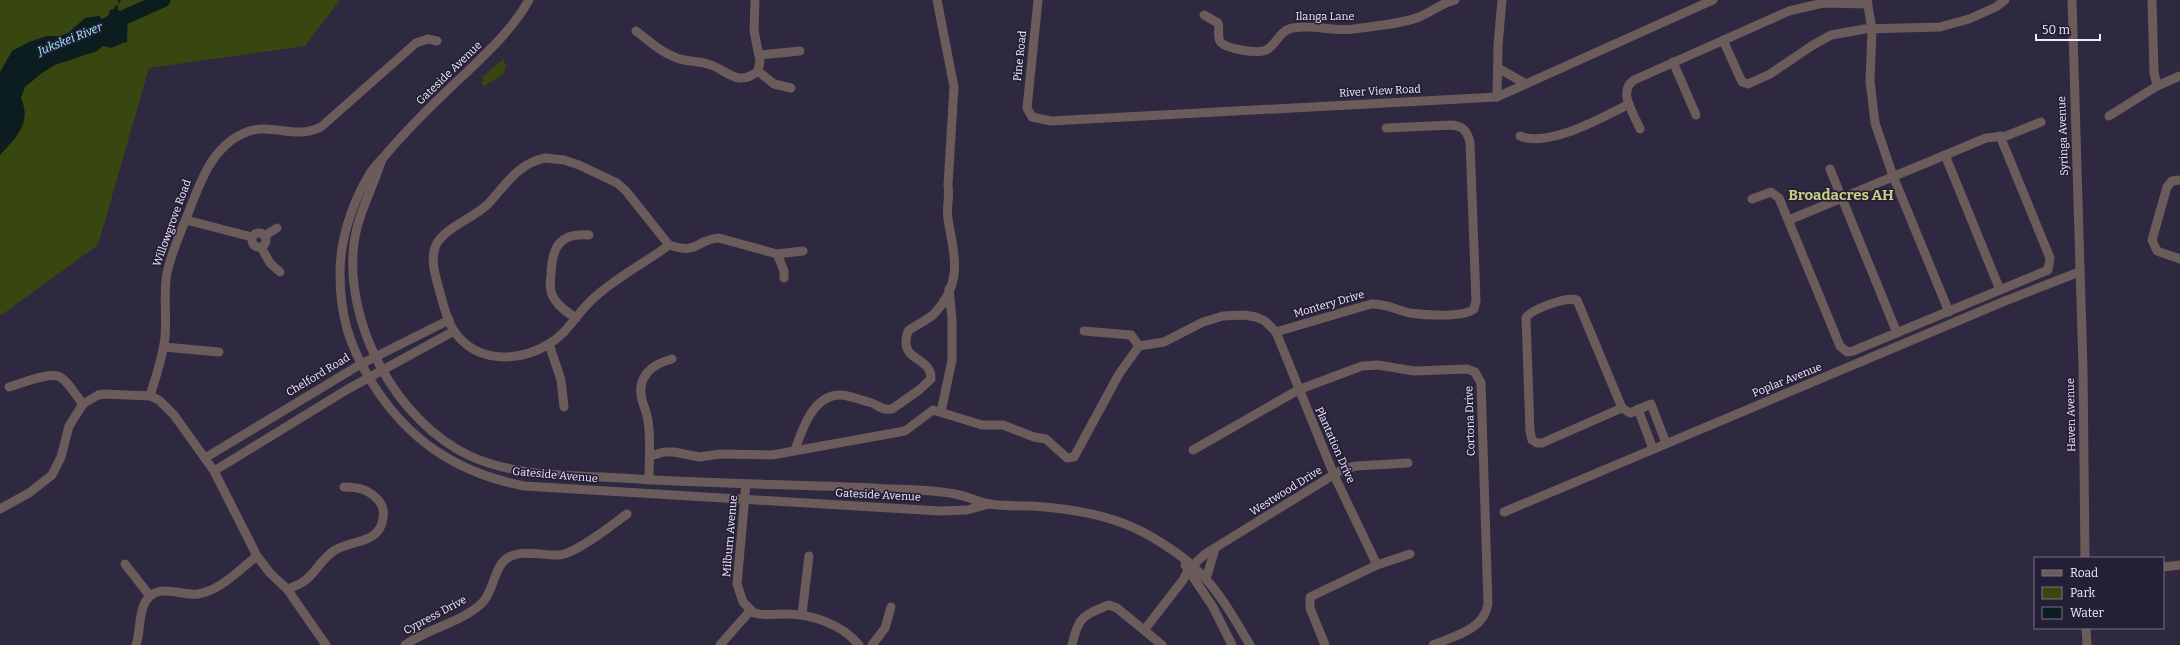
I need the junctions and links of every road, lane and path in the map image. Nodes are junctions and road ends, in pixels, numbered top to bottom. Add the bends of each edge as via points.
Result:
1 (529, 0) edge
2 (755, 0) edge
3 (937, 0) edge
4 (1038, 0) edge
5 (1455, 0) edge
6 (1502, 0) edge
7 (1713, 0) edge
8 (2005, 0) edge
9 (2072, 0) edge
10 (2152, 0) edge
11 (1868, 2) edge
12 (1204, 15) dead end
13 (1872, 30) junction
14 (636, 31) dead end
15 (1723, 40) junction
16 (437, 41) dead end
17 (800, 51) dead end
18 (760, 55) junction
19 (1673, 62) junction
20 (1498, 68) junction
21 (758, 71) junction
22 (2180, 76) edge
23 (1526, 84) junction
24 (2157, 86) junction
25 (791, 88) dead end
26 (1497, 97) junction
27 (1629, 104) junction
28 (1029, 114) joint
29 (1696, 115) dead end
30 (2109, 116) dead end
31 (2041, 122) dead end
32 (1386, 128) dead end
33 (1640, 129) dead end
34 (1520, 136) dead end
35 (2000, 136) junction
36 (1945, 155) junction
37 (382, 159) junction
38 (1830, 169) dead end
39 (1893, 176) junction
40 (2180, 180) edge
41 (1842, 197) junction
42 (1752, 199) dead end
43 (186, 220) junction
44 (1789, 220) junction
45 (277, 228) dead end
46 (589, 235) dead end
47 (264, 236) junction
48 (252, 238) junction
49 (669, 245) junction
50 (260, 247) junction
51 (803, 251) dead end
52 (777, 254) junction
53 (2180, 259) edge
54 (280, 272) dead end
55 (2078, 272) junction
56 (784, 278) dead end
57 (949, 290) junction
58 (2000, 290) junction
59 (1949, 312) junction
60 (576, 318) junction
61 (448, 320) junction
62 (454, 331) junction
63 (1084, 331) dead end
64 (1276, 332) junction
65 (1897, 333) junction
66 (548, 344) junction
67 (398, 346) junction
68 (1139, 346) junction
69 (164, 347) junction
70 (219, 352) dead end
71 (376, 356) junction
72 (404, 359) junction
73 (672, 359) dead end
74 (361, 364) junction
75 (384, 371) junction
76 (370, 379) junction
77 (9, 387) dead end
78 (1298, 390) junction
79 (150, 396) junction
80 (83, 404) junction
81 (564, 407) dead end
82 (1622, 408) junction
83 (1638, 409) junction
84 (941, 412) junction
85 (1666, 443) junction
86 (1654, 448) junction
87 (795, 450) junction
88 (1193, 450) dead end
89 (650, 456) junction
90 (205, 458) junction
91 (1408, 463) dead end
92 (214, 471) junction
93 (1334, 475) junction
94 (649, 480) junction
95 (746, 484) junction
96 (344, 487) dead end
97 (745, 499) junction
98 (989, 504) junction
99 (0, 509) edge
100 (1504, 512) dead end
101 (627, 514) dead end
102 (1215, 549) junction
103 (1410, 554) dead end
104 (257, 556) junction
105 (809, 556) dead end
106 (2085, 557) edge
107 (125, 564) dead end
108 (1377, 565) junction
109 (2180, 565) edge
110 (1190, 567) junction
111 (2164, 567) edge
112 (1206, 579) junction
113 (287, 589) junction
114 (150, 596) junction
115 (891, 607) dead end
116 (750, 611) junction
117 (802, 614) junction
118 (1145, 629) junction
119 (2086, 629) edge
120 (136, 645) edge
121 (326, 645) edge
122 (405, 645) edge
123 (720, 645) edge
124 (859, 645) edge
125 (872, 645) edge
126 (1072, 645) edge
127 (1162, 645) edge
128 (1232, 645) edge
129 (1250, 645) edge
130 (1326, 645) edge
131 (1433, 645) edge
132 (2087, 645) edge

1 - 37 street, Gateside Avenue via 513,26
2 - 18 street via 754,31
3 - 57 street via 954,87 947,215 956,262
4 - 28 street, Pine Road via 1027,102
5 - 12 street, Ilanga Lane via 1417,18 1367,27 1345,30 1303,27 1287,30 1265,50 1257,52 1229,47 1219,40 1218,23
6 - 20 street
7 - 23 street, River View Road
8 - 13 street via 1975,16 1940,27
9 - 55 street, Syringa Avenue
10 - 24 street via 2154,72
11 - 13 street
11 - 15 street via 1809,6 1771,18
13 - 15 street via 1853,30 1828,37 1807,48 1770,74 1746,84 1741,80
13 - 39 street via 1871,101 1880,142
14 - 21 street via 678,59 707,64 733,77 748,78
15 - 19 street
16 - 43 street, Willowgrove Road via 428,39 416,43 365,86 328,122 313,131 297,133 261,128 234,138 204,174
17 - 18 street
18 - 21 street
19 - 27 street via 1630,83 1626,94
19 - 29 street
20 - 23 street
20 - 26 street
21 - 25 street via 774,84
22 - 24 street
23 - 26 street, River View Road
24 - 30 street
26 - 28 street, River View Road via 1052,121 1036,119
27 - 33 street
27 - 34 street via 1560,134 1535,140
31 - 35 street via 2013,134
32 - 64 street, Montery Drive via 1452,125 1460,126 1468,134 1474,236 1474,309 1464,314 1420,314 1371,304
35 - 36 street via 1986,138
35 - 58 street via 2051,263 2044,273
36 - 39 street
36 - 58 street
37 - 71 street, Gateside Avenue via 359,216 352,272 360,322
37 - 74 street, Gateside Avenue via 370,173 360,192 340,261 343,316 350,341
38 - 41 street
39 - 41 street
39 - 59 street
40 - 53 street via 2172,182 2167,188 2152,240 2157,251
41 - 44 street
41 - 65 street
42 - 44 street via 1774,193
43 - 48 street
43 - 69 street, Willowgrove Road via 174,248 165,282
44 - 65 street via 1843,349 1847,352 1854,351
45 - 47 street
46 - 60 street via 573,234 561,241 556,246 551,265 551,292 561,308
47 - 48 street via 257,233
47 - 50 street via 265,244
48 - 50 street via 253,245
49 - 52 street via 689,250 712,238 719,238
49 - 60 street via 599,293
49 - 61 street via 617,183 564,160 545,158 534,161 518,170 485,207 446,233 436,246 435,276
50 - 54 street via 270,263
51 - 52 street
52 - 56 street
55 - 85 street, Poplar Avenue
55 - 106 street, Haven Avenue via 2083,375
57 - 84 street via 952,360
57 - 87 street via 934,313 908,332 906,338 905,346 910,355 928,367 931,379 892,409 886,410 857,398 840,395 827,398 811,413 802,427
58 - 59 street
59 - 65 street
60 - 66 street
61 - 62 street
61 - 67 street, Chelford Road
62 - 66 street via 470,347 488,356 509,357
62 - 72 street
63 - 68 street via 1124,333 1131,335
64 - 68 street via 1265,321 1256,317 1244,314 1229,315 1203,322 1164,342
64 - 78 street, Plantation Drive
66 - 81 street via 561,380
67 - 71 street, Chelford Road
67 - 72 street
68 - 84 street via 1119,374 1074,456 1067,458 1046,439 1034,437 1016,428 982,425
69 - 70 street
69 - 79 street, Willowgrove Road
71 - 74 street, Chelford Road
71 - 75 street, Gateside Avenue
72 - 75 street
73 - 89 street via 659,362 644,374 642,382
74 - 76 street, Gateside Avenue
74 - 90 street, Chelford Road
75 - 76 street
75 - 94 street, Gateside Avenue via 403,402 426,426 470,456 505,467 539,473
76 - 92 street via 348,389
76 - 97 street, Gateside Avenue via 394,413 413,433 452,462 485,477 524,486
77 - 80 street via 55,375 63,380
78 - 88 street, Cortona Drive
78 - 93 street, Plantation Drive
78 - 131 street, Cortona Drive via 1370,364 1414,371 1467,370 1475,372 1480,378 1487,613 1474,627
79 - 80 street via 106,394
79 - 90 street via 159,400 174,415
80 - 99 street via 71,422 61,457 52,475 29,493
82 - 82 street via 1579,302 1575,298 1570,298 1528,314 1526,318 1532,440 1542,443
82 - 83 street via 1630,412
83 - 85 street via 1651,404
83 - 86 street
84 - 87 street via 933,410 905,431
85 - 86 street, Poplar Avenue
86 - 100 street, Poplar Avenue
87 - 89 street via 772,455 720,454 699,457 664,452
89 - 94 street
90 - 92 street
91 - 93 street, Westwood Drive via 1356,466 1343,469
92 - 104 street
93 - 102 street, Westwood Drive
93 - 108 street, Plantation Drive
94 - 95 street, Gateside Avenue
95 - 97 street, Milburn Avenue
95 - 98 street, Gateside Avenue via 798,484 940,492 967,496
96 - 113 street via 366,490 375,496 384,513 380,528 368,539 336,550 304,583
97 - 98 street, Gateside Avenue via 940,511 967,510
97 - 116 street, Milburn Avenue via 737,584
98 - 110 street, Gateside Avenue via 1073,510 1110,519 1147,535
101 - 122 street, Cypress Drive via 567,553 526,553 509,557 500,565 491,591 481,604
102 - 110 street, Westwood Drive
102 - 112 street
103 - 108 street
104 - 113 street
104 - 114 street via 206,592 162,592
105 - 117 street
107 - 114 street
108 - 130 street via 1310,597 1310,608
109 - 111 street
110 - 112 street, Gateside Avenue
110 - 118 street
110 - 128 street, Gateside Avenue
112 - 129 street, Gateside Avenue
113 - 121 street
114 - 120 street via 143,608
115 - 125 street via 885,628
116 - 117 street via 758,614
116 - 123 street
117 - 124 street via 829,623
118 - 126 street via 1109,605 1083,618 1077,624
118 - 127 street
119 - 132 street

